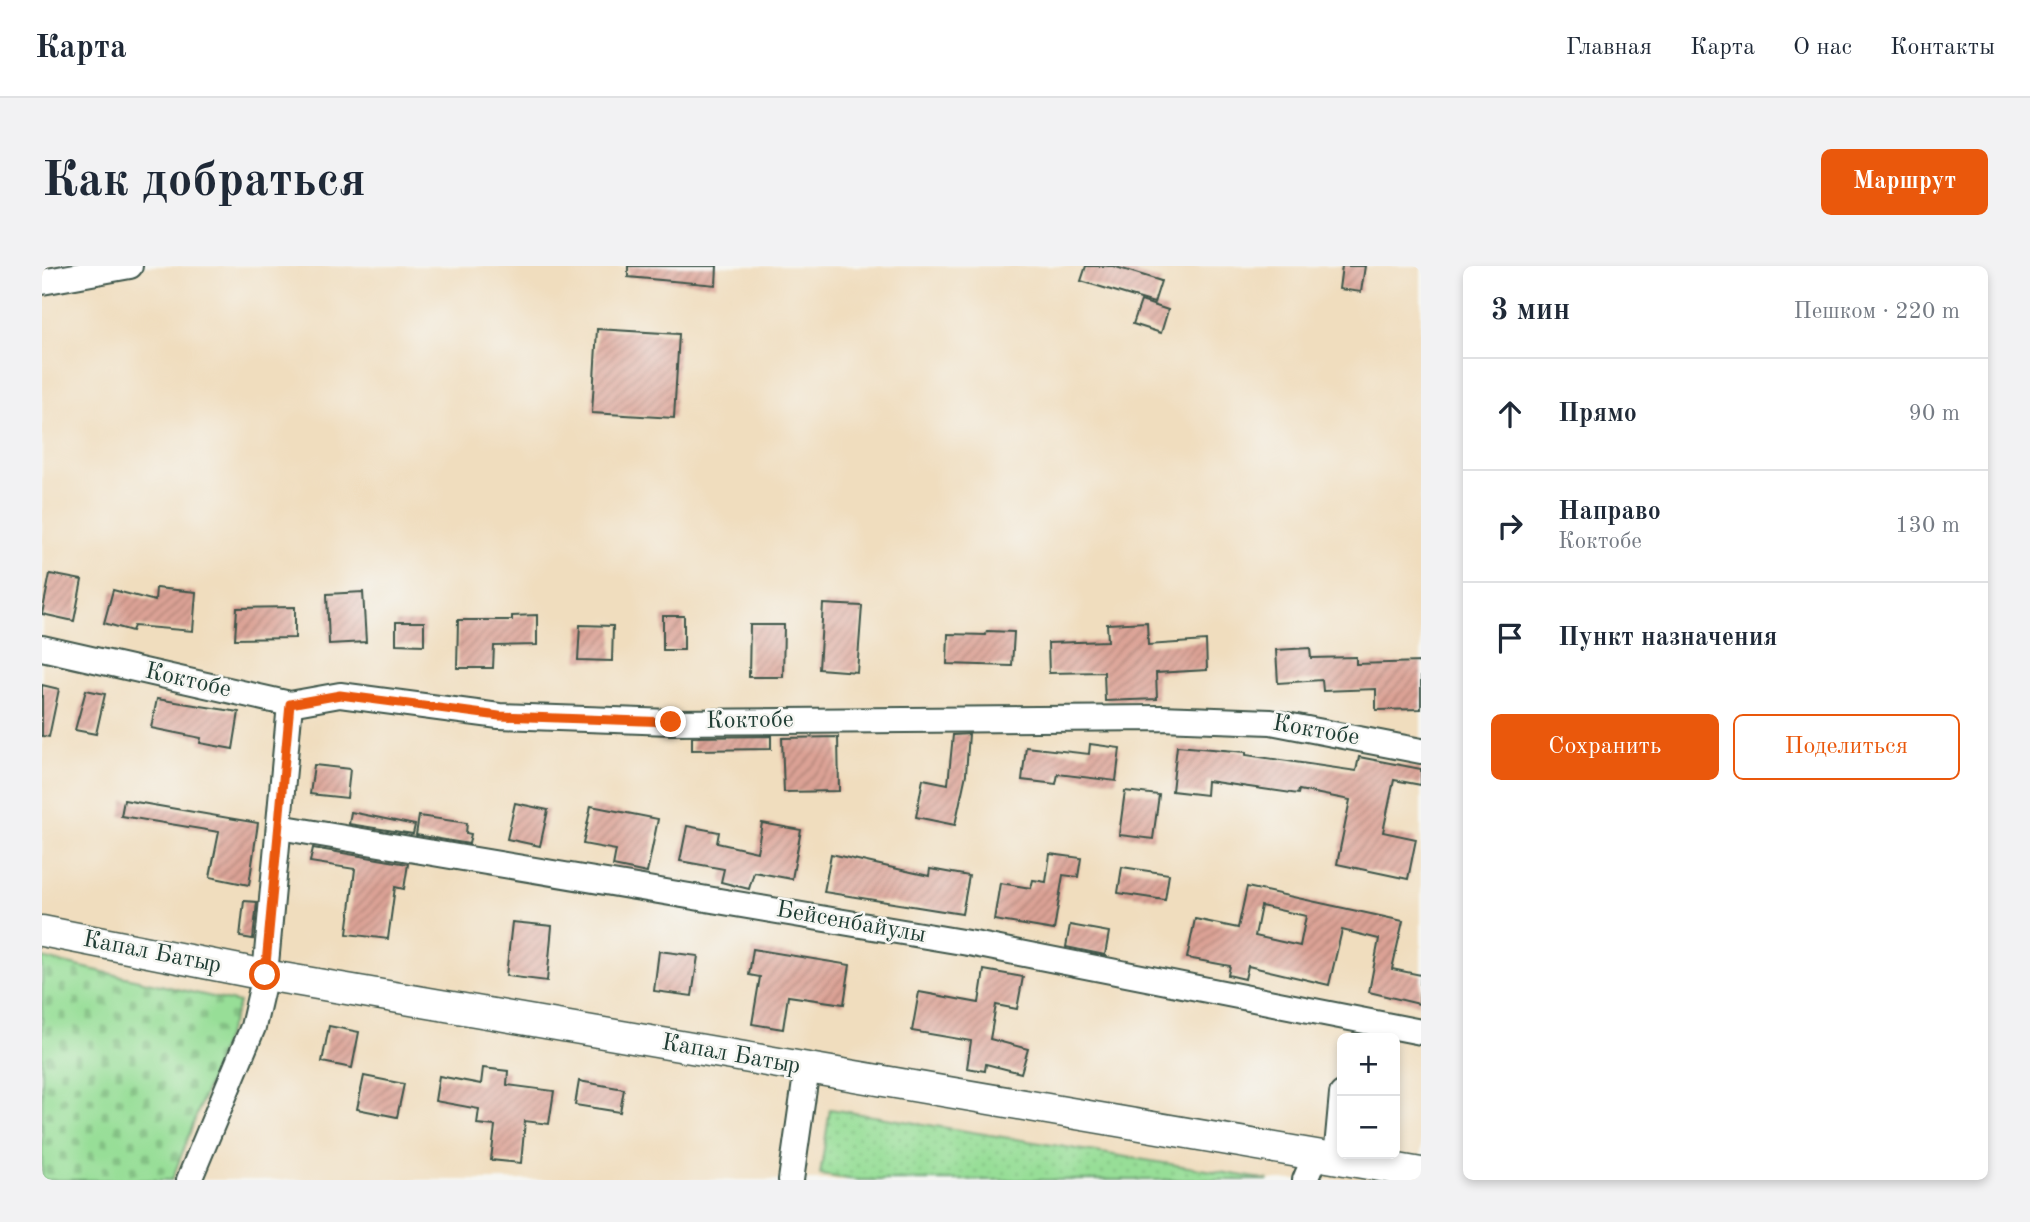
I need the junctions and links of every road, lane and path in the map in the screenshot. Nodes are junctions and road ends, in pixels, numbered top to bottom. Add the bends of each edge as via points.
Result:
1 (130, 266) edge
2 (42, 282) edge
3 (42, 648) edge
4 (290, 704) junction
5 (1421, 751) edge
6 (279, 827) junction
7 (42, 931) edge
8 (265, 975) junction
9 (1349, 1028) edge
10 (1421, 1032) edge
11 (807, 1068) junction
12 (1341, 1096) edge
13 (1318, 1165) edge
14 (1421, 1173) edge
15 (189, 1180) edge
16 (791, 1180) edge

1 - 2 street
3 - 4 street, Коктобе
4 - 5 street, Коктобе via 340,695 499,716 671,722 1160,718 1271,722
4 - 6 street
6 - 8 street
6 - 9 street, Бейсенбайулы via 974,944
7 - 8 main road, Капал Батыр
8 - 11 main road, Капал Батыр
8 - 15 street via 253,1027
9 - 10 street, Бейсенбайулы
11 - 13 main road, Капал Батыр
11 - 16 street
12 - 13 street
13 - 14 main road, Капал Батыр

